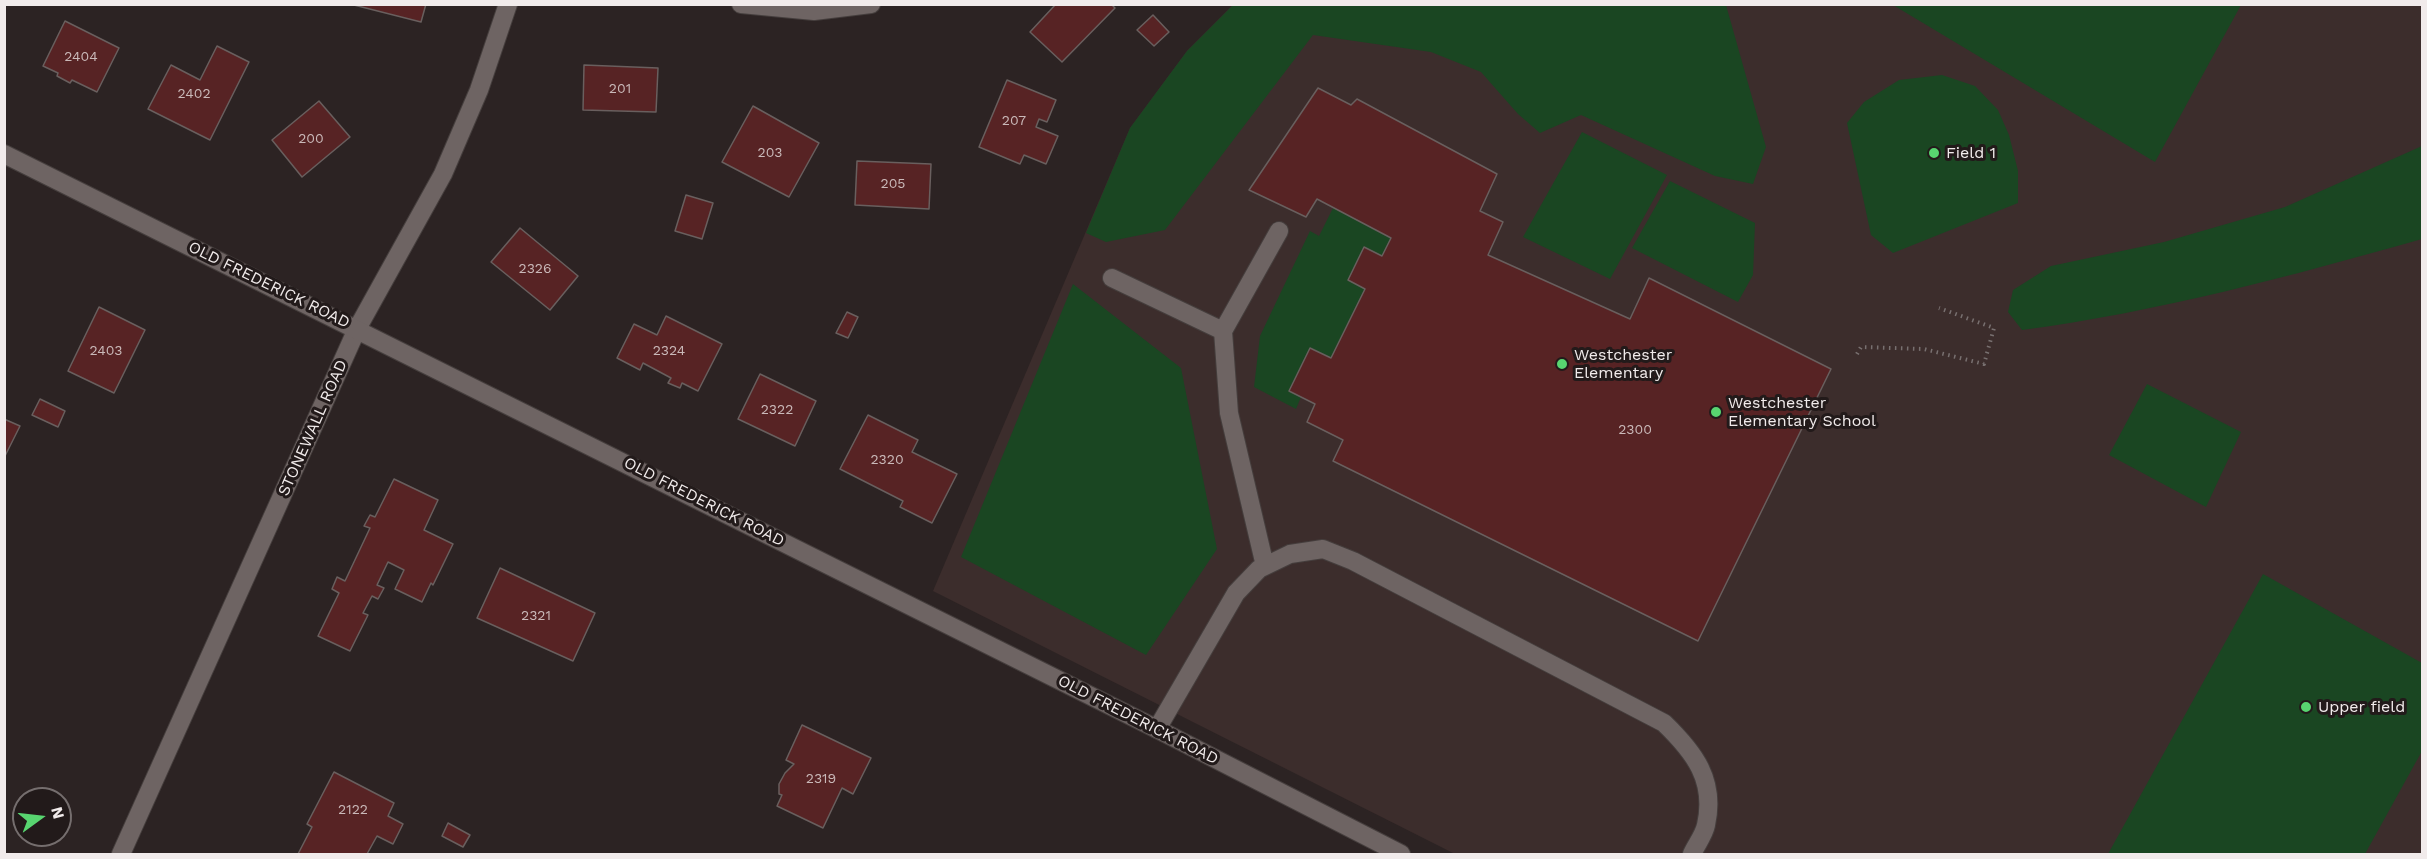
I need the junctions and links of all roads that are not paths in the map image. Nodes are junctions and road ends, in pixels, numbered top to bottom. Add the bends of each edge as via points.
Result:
1 (508, 4) edge
2 (741, 4) edge
3 (871, 4) edge
4 (4, 154) edge
5 (1279, 231) dead end
6 (1112, 278) dead end
7 (357, 329) junction
8 (1223, 331) junction
9 (1265, 566) junction
10 (1157, 729) junction
11 (121, 855) edge
12 (1401, 855) edge
13 (1692, 855) edge

1 - 7 street, STONEWALL ROAD via 479,90 443,174
2 - 3 street via 814,11
4 - 7 street, OLD FREDERICK ROAD
5 - 8 street
6 - 8 street
7 - 10 street, OLD FREDERICK ROAD
7 - 11 street, STONEWALL ROAD
8 - 9 street via 1229,413
9 - 10 street via 1236,593
9 - 13 street via 1290,554 1323,549 1664,723 1687,745 1702,770 1709,795 1706,826
10 - 12 street, OLD FREDERICK ROAD

